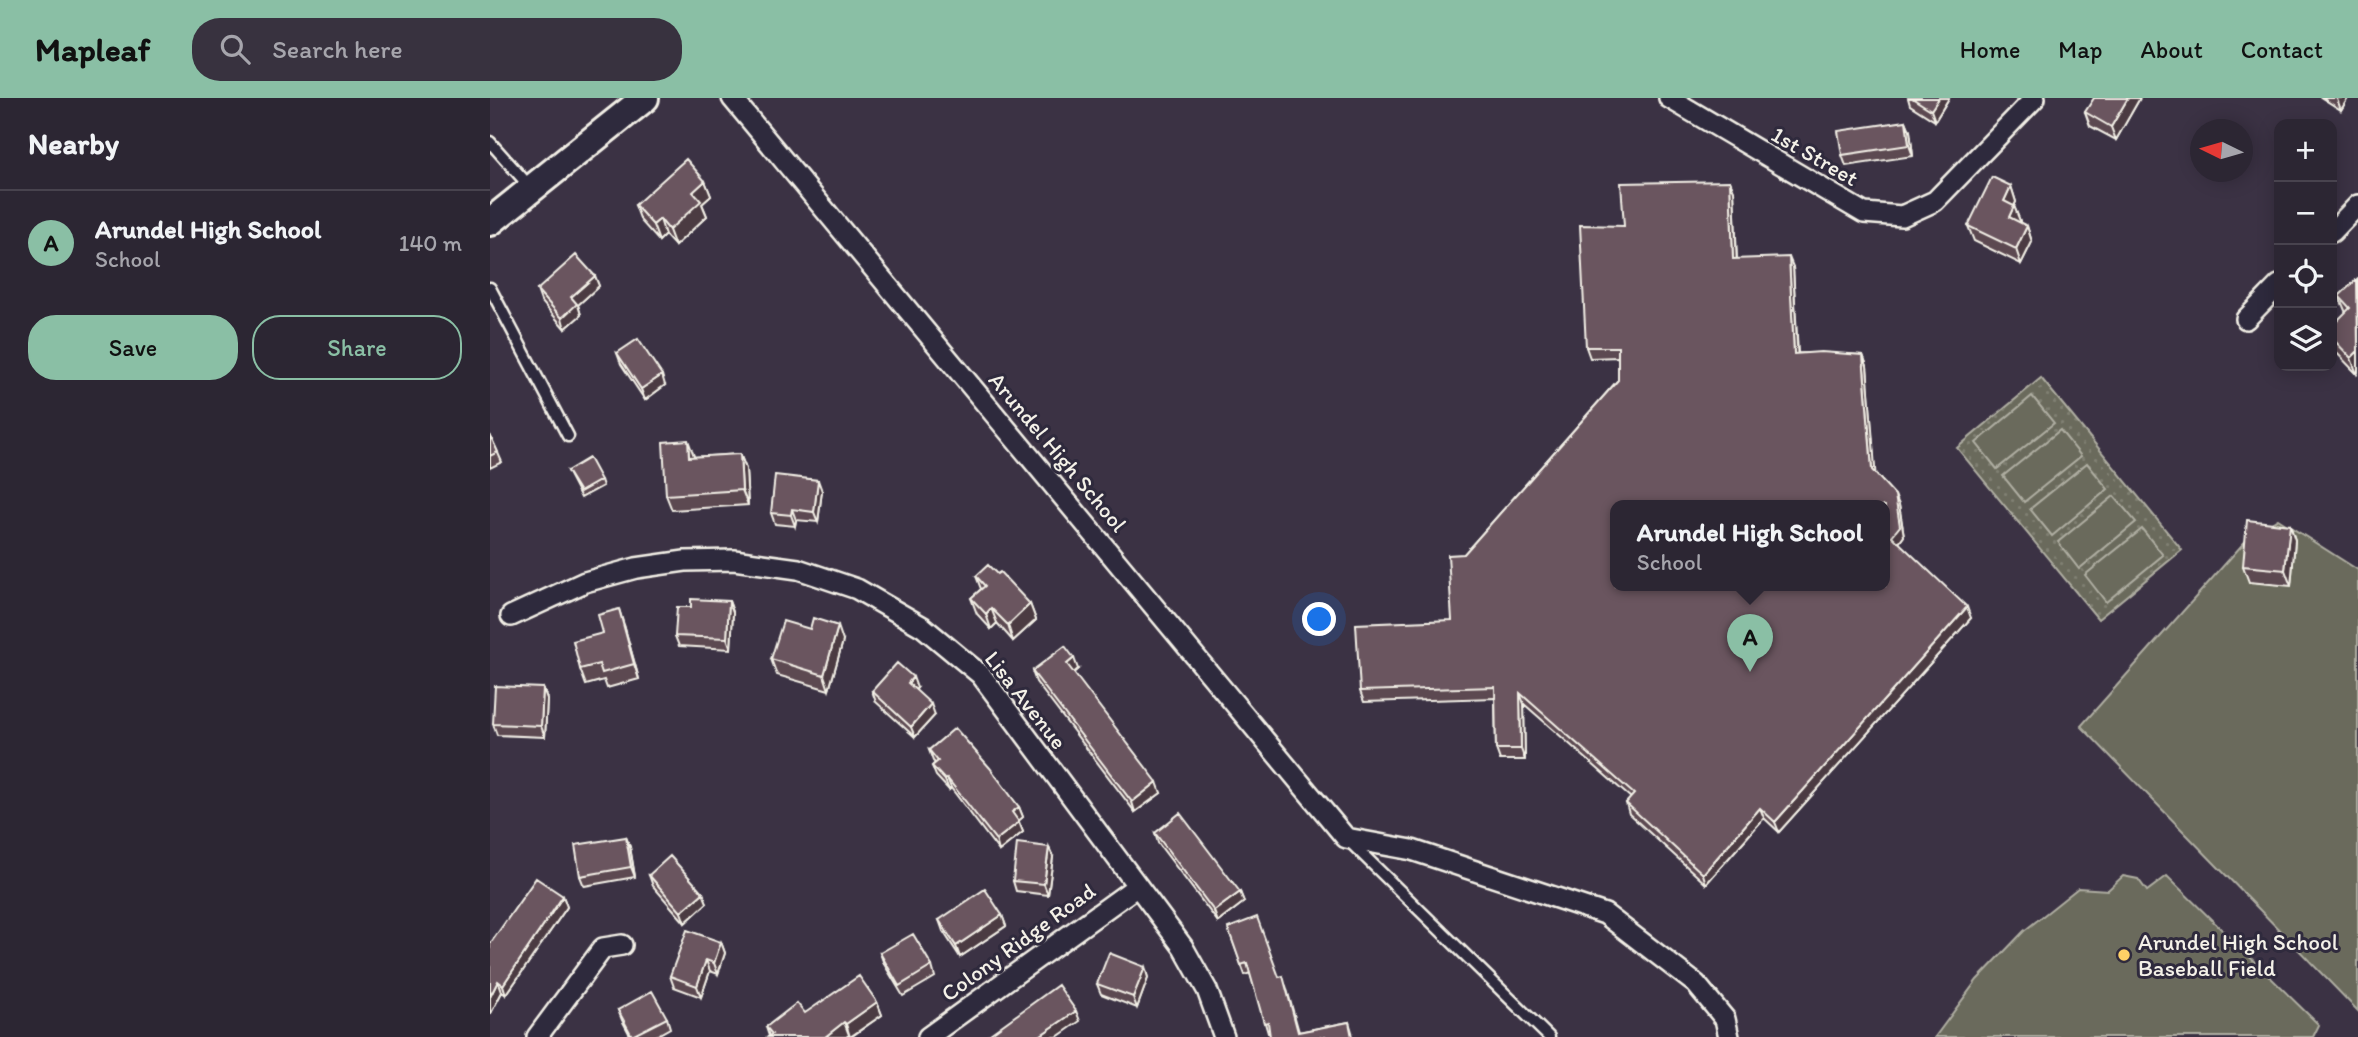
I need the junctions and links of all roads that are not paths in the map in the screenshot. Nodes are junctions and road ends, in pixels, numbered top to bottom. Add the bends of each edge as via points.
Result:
1 (645, 98) edge
2 (732, 98) edge
3 (1669, 98) edge
4 (2035, 98) edge
5 (490, 142) edge
6 (531, 188) junction
7 (2358, 205) edge
8 (490, 222) edge
9 (2337, 227) edge
10 (490, 288) edge
11 (2274, 290) edge
12 (2246, 318) dead end
13 (568, 436) dead end
14 (511, 616) dead end
15 (1346, 838) junction
16 (1136, 887) junction
17 (622, 944) dead end
18 (537, 1037) edge
19 (928, 1037) edge
20 (1224, 1037) edge
21 (1549, 1037) edge
22 (1729, 1037) edge

1 - 6 main road
2 - 15 street, Arundel High School
3 - 4 street, 1st Street via 1864,213 1902,216 1935,201
5 - 6 lane
6 - 8 main road
7 - 9 street
10 - 13 lane
11 - 12 street
14 - 16 street, Lisa Avenue via 585,582 685,561 734,560 798,569 857,589 923,626 981,675
15 - 21 lane, Arundel High School
15 - 22 street via 1412,850 1605,914 1696,984 1725,1019
16 - 19 street, Colony Ridge Road
16 - 20 street, Lisa Avenue via 1183,947 1207,990
17 - 18 street via 603,948

